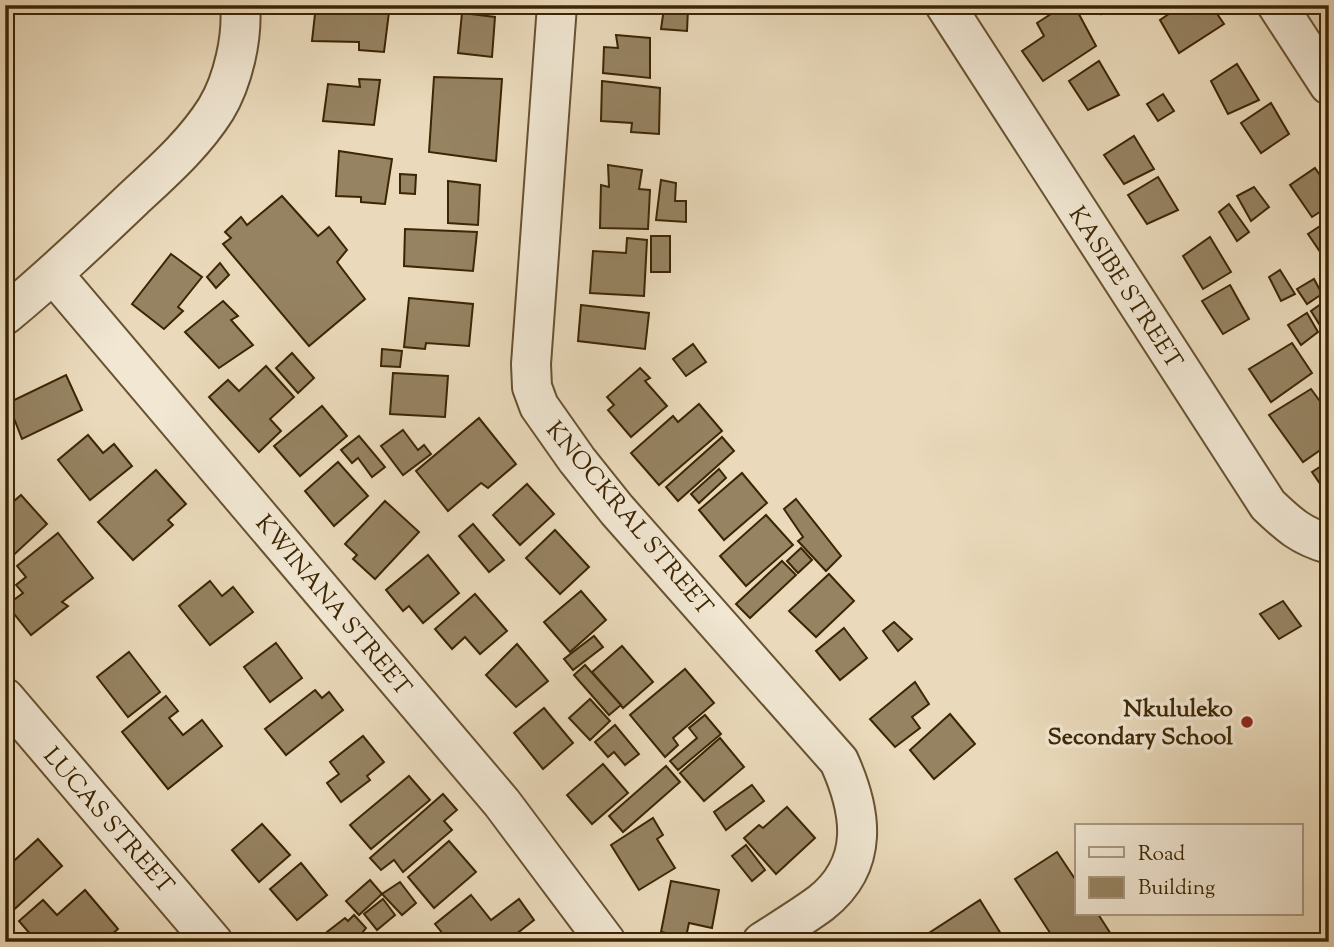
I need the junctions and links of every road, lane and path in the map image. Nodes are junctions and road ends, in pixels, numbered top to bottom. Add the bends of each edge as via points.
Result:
1 (240, 5) edge
2 (557, 5) edge
3 (944, 5) edge
4 (1277, 5) edge
5 (1329, 85) edge
6 (54, 275) junction
7 (5, 315) edge
8 (1329, 544) edge
9 (7, 704) edge
10 (213, 942) edge
11 (606, 942) edge
12 (762, 942) edge

1 - 6 street via 241,36 230,74 218,106 194,141
2 - 12 street, KNOCKRAL STREET via 531,364 539,406 617,510 839,761 856,807 858,833 843,879 822,902
3 - 8 street, KASIBE STREET via 1268,505 1305,537
4 - 5 street
6 - 7 street
6 - 11 street, KWINANA STREET via 502,803
9 - 10 street, LUCAS STREET

